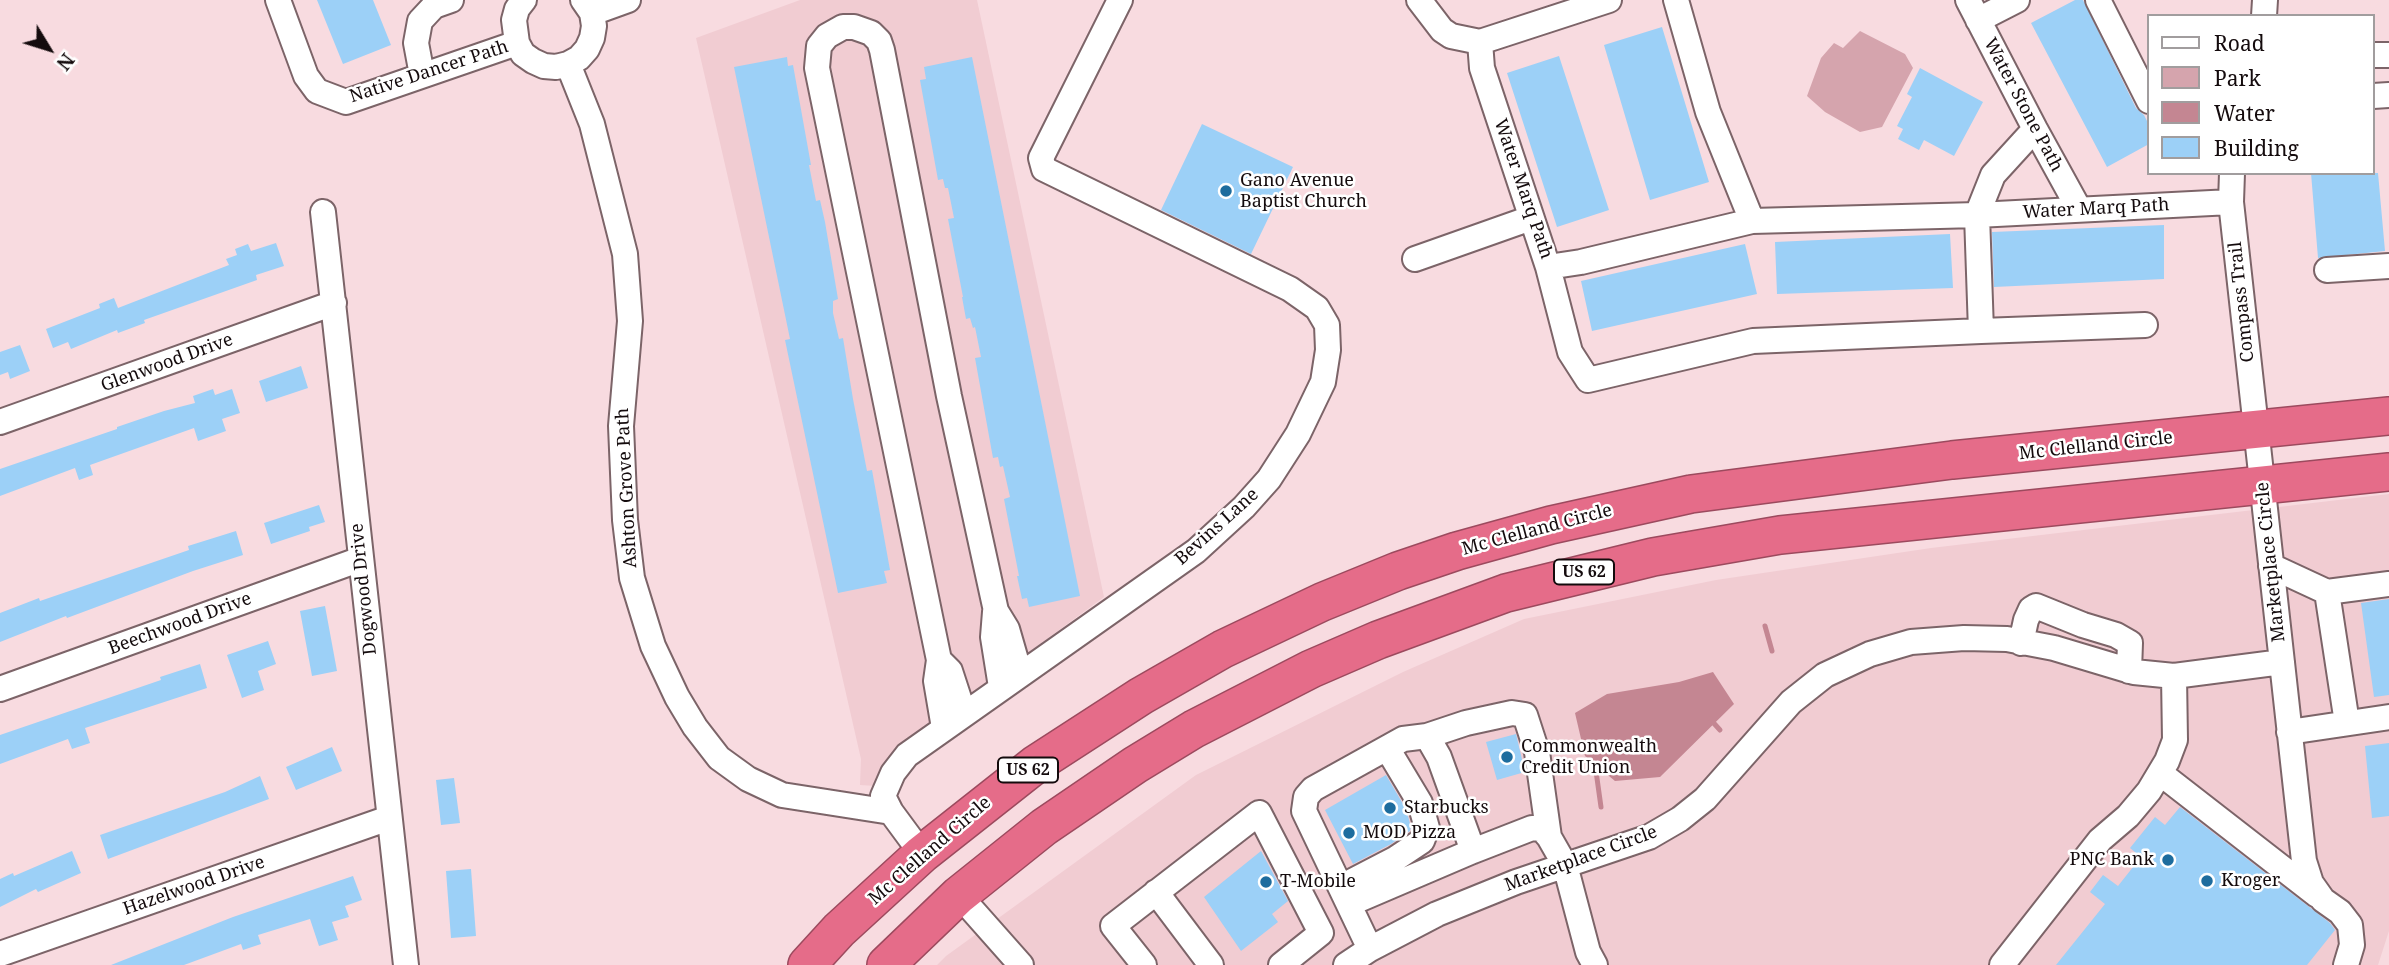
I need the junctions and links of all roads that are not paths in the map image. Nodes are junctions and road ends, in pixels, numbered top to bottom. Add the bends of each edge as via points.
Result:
1 (278, 0) edge
2 (451, 0) edge
3 (628, 0) edge
4 (1120, 0) edge
5 (1419, 0) edge
6 (1609, 0) edge
7 (1676, 0) edge
8 (2017, 0) edge
9 (2098, 0) edge
10 (513, 3) edge
11 (588, 7) edge
12 (1560, 7) edge
13 (1973, 10) edge
14 (1480, 42) junction
15 (517, 43) junction
16 (568, 64) junction
17 (422, 75) junction
18 (2148, 99) edge
19 (2035, 129) junction
20 (2232, 175) edge
21 (2231, 202) junction
22 (2079, 209) junction
23 (323, 212) dead end
24 (1977, 215) junction
25 (1531, 218) junction
26 (1752, 221) junction
27 (1415, 259) dead end
28 (2389, 266) edge
29 (1548, 267) junction
30 (2327, 270) dead end
31 (334, 303) junction
32 (2145, 325) dead end
33 (1982, 331) junction
34 (2389, 416) edge
35 (0, 422) edge
36 (2256, 430) junction
37 (2389, 472) edge
38 (2262, 485) junction
39 (361, 559) junction
40 (2271, 566) junction
41 (2389, 584) edge
42 (2327, 592) junction
43 (2021, 643) junction
44 (2281, 662) junction
45 (2129, 671) junction
46 (2174, 676) junction
47 (1011, 680) junction
48 (0, 689) edge
49 (2389, 717) edge
50 (954, 721) junction
51 (2347, 723) junction
52 (2289, 733) junction
53 (1427, 736) junction
54 (1387, 748) junction
55 (2160, 773) junction
56 (891, 813) junction
57 (389, 818) junction
58 (1549, 837) junction
59 (1473, 851) junction
60 (922, 854) junction
61 (1565, 865) junction
62 (1156, 892) junction
63 (959, 895) junction
64 (1345, 895) junction
65 (2323, 901) junction
66 (1370, 949) junction
67 (0, 954) edge
68 (1282, 964) edge
69 (406, 965) edge
70 (807, 965) edge
71 (886, 965) edge
72 (1021, 965) edge
73 (1144, 965) edge
74 (1212, 965) edge
75 (1346, 965) edge
76 (1595, 965) edge
77 (2002, 965) edge
78 (2346, 965) edge

1 - 17 street, Native Dancer Path via 306,76 317,91 345,102
2 - 17 street via 434,6 419,22 416,43
3 - 11 street
4 - 47 street, Bevins Lane via 1041,158 1044,169 1290,289 1317,308 1327,325 1323,382 1298,434 1244,508 1196,551
5 - 14 street via 1442,30
6 - 12 street
7 - 26 street via 1708,112
8 - 13 street
9 - 18 street
10 - 15 street
11 - 16 street via 594,26 587,49
12 - 14 street
13 - 19 street, Water Stone Path
14 - 25 street, Water Marq Path via 1482,68
15 - 16 street via 523,54 544,66
15 - 17 street, Native Dancer Path
16 - 56 street, Ashton Grove Path via 592,124 625,254 630,321 621,426 625,520 632,578 653,646 695,727 719,758 748,779 782,795
19 - 22 street, Water Stone Path
19 - 24 street via 1993,175
20 - 21 street, Compass Trail
21 - 22 street, Water Marq Path
21 - 36 street, Compass Trail
22 - 24 street, Water Marq Path
23 - 31 street, Dogwood Drive
24 - 26 street, Water Marq Path
24 - 33 street
25 - 27 street
25 - 29 street, Water Marq Path
26 - 29 street, Water Marq Path
28 - 30 street
29 - 33 street via 1570,352 1588,380 1753,341
31 - 35 street, Glenwood Drive
31 - 39 street, Dogwood Drive
32 - 33 street
34 - 36 highway, Mc Clelland Circle / US 62
36 - 38 street, Marketplace Circle
36 - 60 highway, Mc Clelland Circle / US 62 via 1952,460 1691,494 1564,521 1457,551 1299,612 1163,682 1036,764
37 - 38 highway, US 62
38 - 40 street, Marketplace Circle
38 - 63 highway, US 62 via 1780,535 1653,556 1506,593 1311,669 1194,729 1044,827
39 - 48 street, Beechwood Drive
39 - 57 street, Dogwood Drive
40 - 42 street
40 - 44 street, Marketplace Circle
41 - 42 street
42 - 51 street
43 - 45 street, Marketplace Circle
43 - 45 street via 2026,620 2036,606 2130,643
43 - 61 street, Marketplace Circle via 1964,638 1911,642 1870,654 1825,676 1791,702 1712,792 1680,819 1650,837
44 - 46 street, Marketplace Circle
44 - 52 street
45 - 46 street, Marketplace Circle
46 - 55 street via 2175,740
47 - 50 street, Bevins Lane
47 - 50 street via 1007,629 996,611 949,396 882,50 872,33 843,27 820,46 817,68 939,660 953,679
49 - 51 street
50 - 56 street, Bevins Lane via 907,755 893,773 883,796
51 - 52 street
52 - 65 street via 2304,861
53 - 54 street via 1403,739
53 - 58 street via 1512,713 1525,715 1540,765
53 - 59 street
54 - 64 street via 1420,803 1427,828 1422,841
54 - 64 street via 1306,797 1304,811
55 - 65 street
55 - 77 street via 2128,816 2100,840
56 - 60 street
57 - 67 street, Hazelwood Drive
57 - 69 street, Dogwood Drive
58 - 59 street via 1542,829 1532,828
58 - 61 street
59 - 64 street
60 - 63 highway
60 - 70 highway, Mc Clelland Circle / US 62
61 - 66 street, Marketplace Circle via 1437,914
61 - 76 street
62 - 68 street via 1259,813 1321,933
62 - 73 street via 1113,926
62 - 74 street
63 - 71 highway, US 62
63 - 72 street
64 - 66 street
65 - 78 street via 2350,925 2352,945
66 - 75 street, Marketplace Circle

